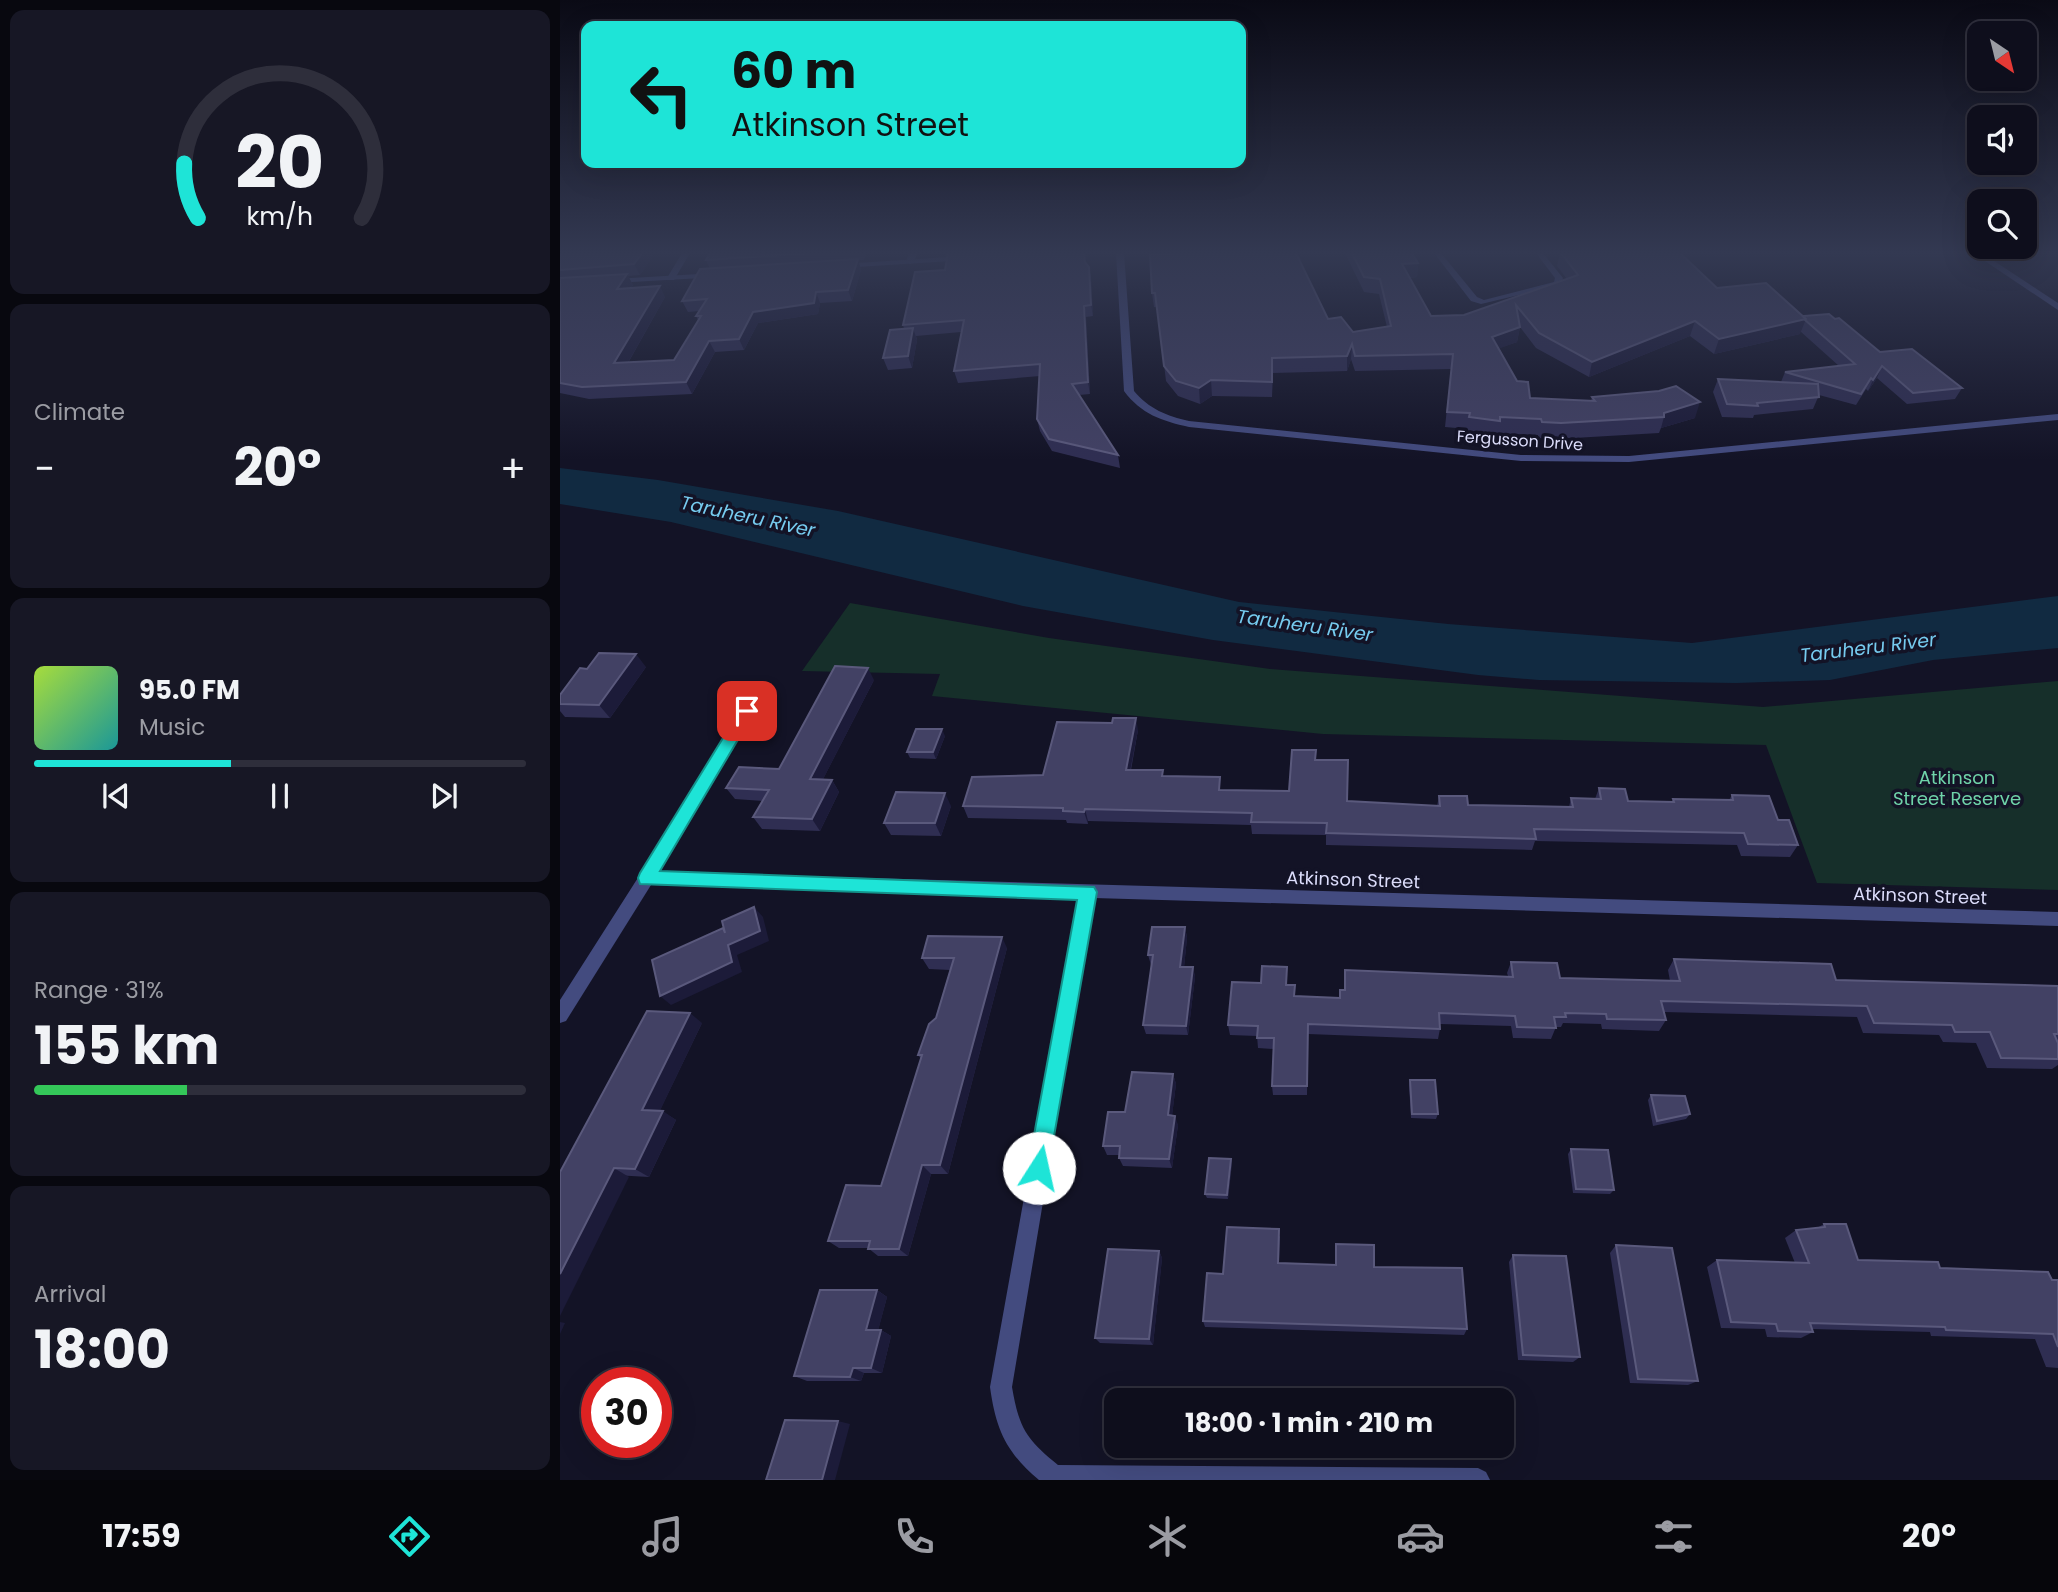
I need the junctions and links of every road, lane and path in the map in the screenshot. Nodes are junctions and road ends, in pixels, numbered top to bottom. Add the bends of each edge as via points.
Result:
1 (1125, 322) edge
2 (2058, 417) edge
3 (762, 687) dead end
4 (647, 878) junction
5 (1087, 892) junction
6 (2058, 919) edge
7 (560, 1015) edge
8 (1478, 1480) edge

1 - 2 street, Fergusson Drive via 1129,391 1152,414 1189,424 1521,458 1629,459
3 - 4 street
4 - 5 street, Atkinson Street
4 - 7 street
5 - 6 street, Atkinson Street
5 - 8 street via 1001,1387 1007,1425 1027,1455 1054,1478

